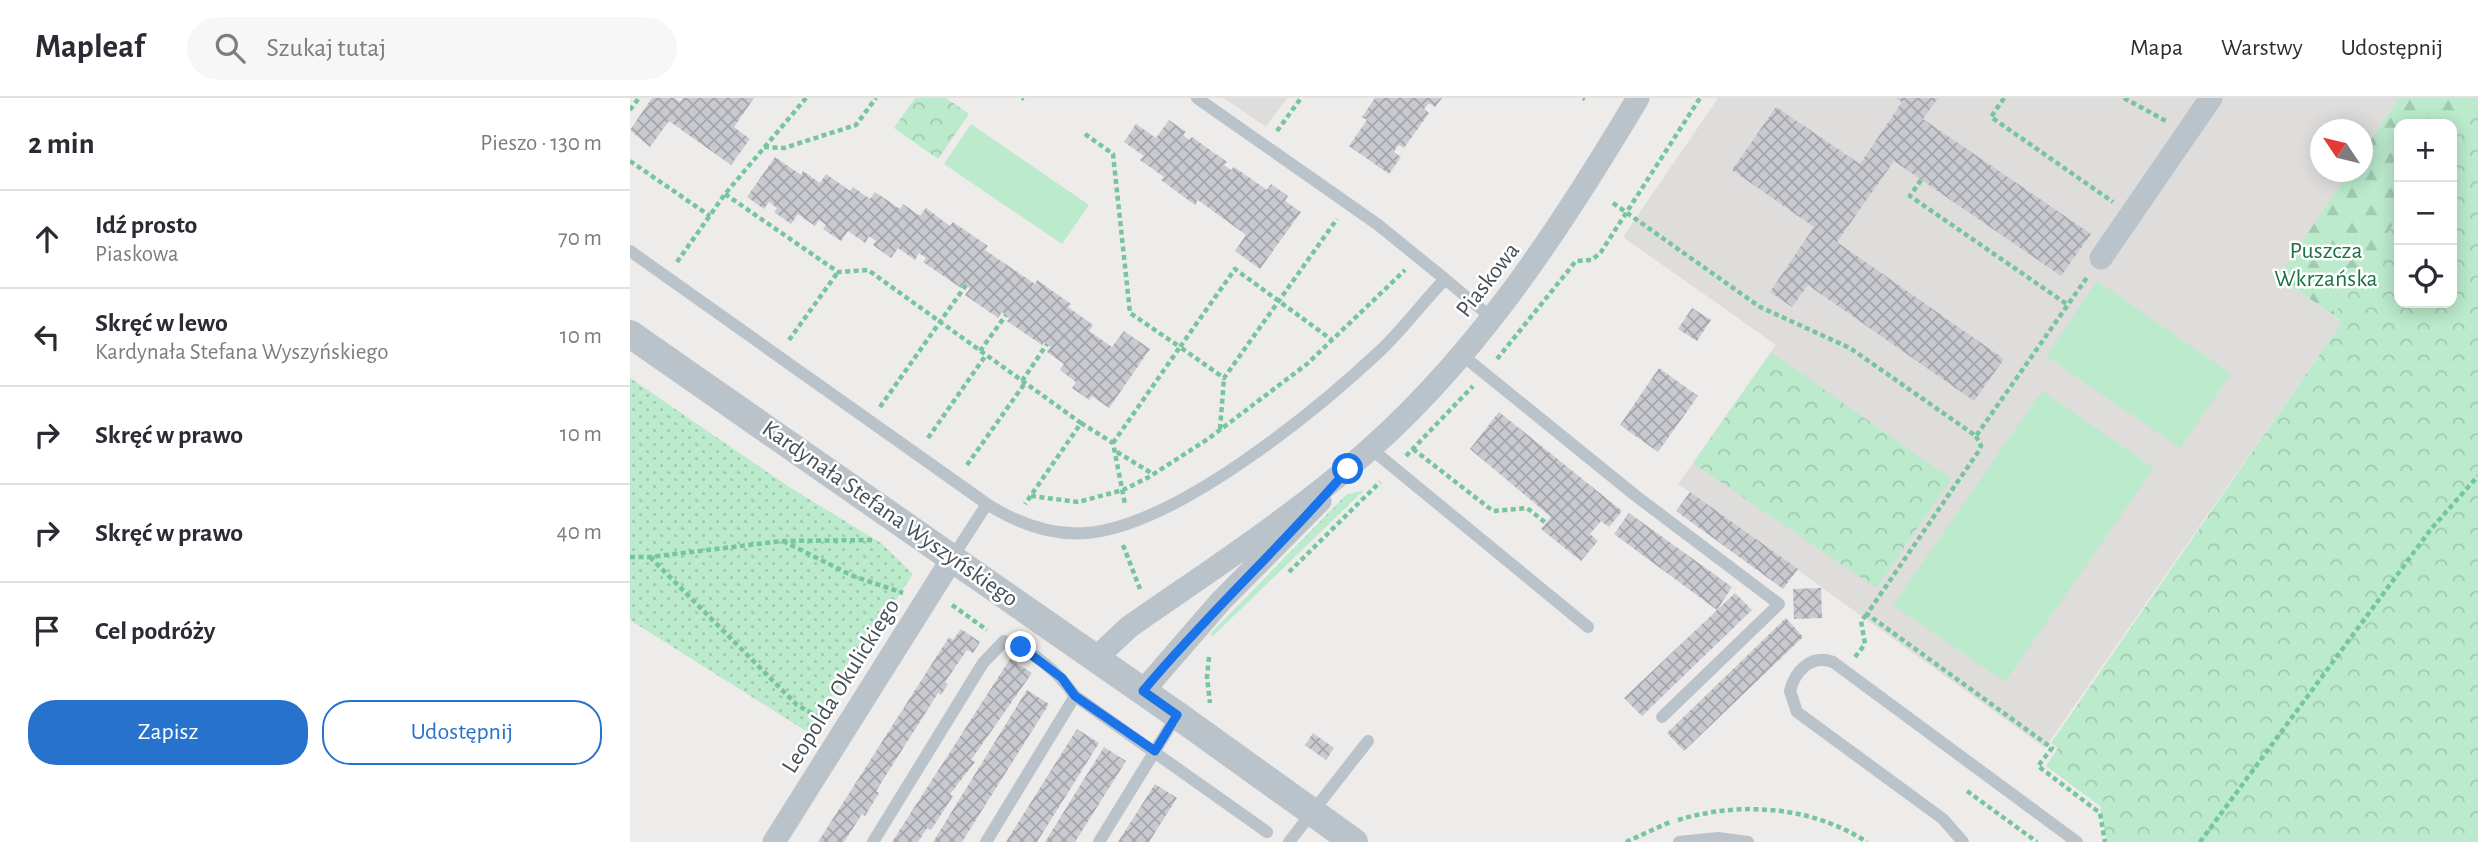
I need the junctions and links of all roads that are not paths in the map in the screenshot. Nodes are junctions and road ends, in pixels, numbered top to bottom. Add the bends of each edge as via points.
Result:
1 (1197, 98) edge
2 (1638, 98) edge
3 (2211, 98) edge
4 (630, 251) edge
5 (2101, 258) road end
6 (1444, 279) junction
7 (1493, 319) junction
8 (630, 334) edge
9 (1462, 355) junction
10 (1370, 448) junction
11 (1348, 469) junction
12 (987, 504) junction
13 (952, 559) junction
14 (1588, 627) dead end
15 (1096, 658) junction
16 (1143, 691) junction
17 (1075, 696) junction
18 (1177, 715) junction
19 (1662, 717) dead end
20 (1368, 741) dead end
21 (1155, 751) junction
22 (1313, 810) junction
23 (1267, 832) dead end
24 (774, 842) edge
25 (873, 842) edge
26 (986, 842) edge
27 (1099, 842) edge
28 (1289, 842) edge
29 (1354, 842) edge
30 (1679, 842) edge
31 (1748, 842) edge
32 (1963, 842) edge
33 (2077, 842) edge

1 - 6 lane via 1348,204
2 - 7 street, Piaskowa via 1555,234
3 - 5 street
4 - 12 lane
6 - 7 lane
6 - 12 lane via 1382,348 1289,426 1184,496 1123,526 1085,533 1056,532 1014,520
7 - 9 street, Piaskowa
8 - 13 street, Kardynała Stefana Wyszyńskiego
9 - 10 street, Piaskowa
9 - 19 lane via 1779,604
10 - 11 street, Piaskowa
10 - 14 lane
11 - 15 street, Piaskowa via 1129,627
11 - 16 street, Piaskowa via 1303,521 1220,602
12 - 13 lane
13 - 15 street, Kardynała Stefana Wyszyńskiego
13 - 24 street, Leopolda Okulickiego
15 - 16 street, Kardynała Stefana Wyszyńskiego
16 - 18 street, Kardynała Stefana Wyszyńskiego
17 - 21 lane
17 - 25 lane via 1062,678 1021,647 1004,641 983,663
17 - 26 lane
18 - 21 lane
18 - 22 street, Kardynała Stefana Wyszyńskiego
20 - 22 lane
21 - 23 lane
21 - 27 lane
22 - 28 lane
22 - 29 street, Kardynała Stefana Wyszyńskiego
30 - 31 lane via 1718,838
32 - 33 lane via 1943,819 1797,712 1790,691 1804,666 1818,660 1833,662

